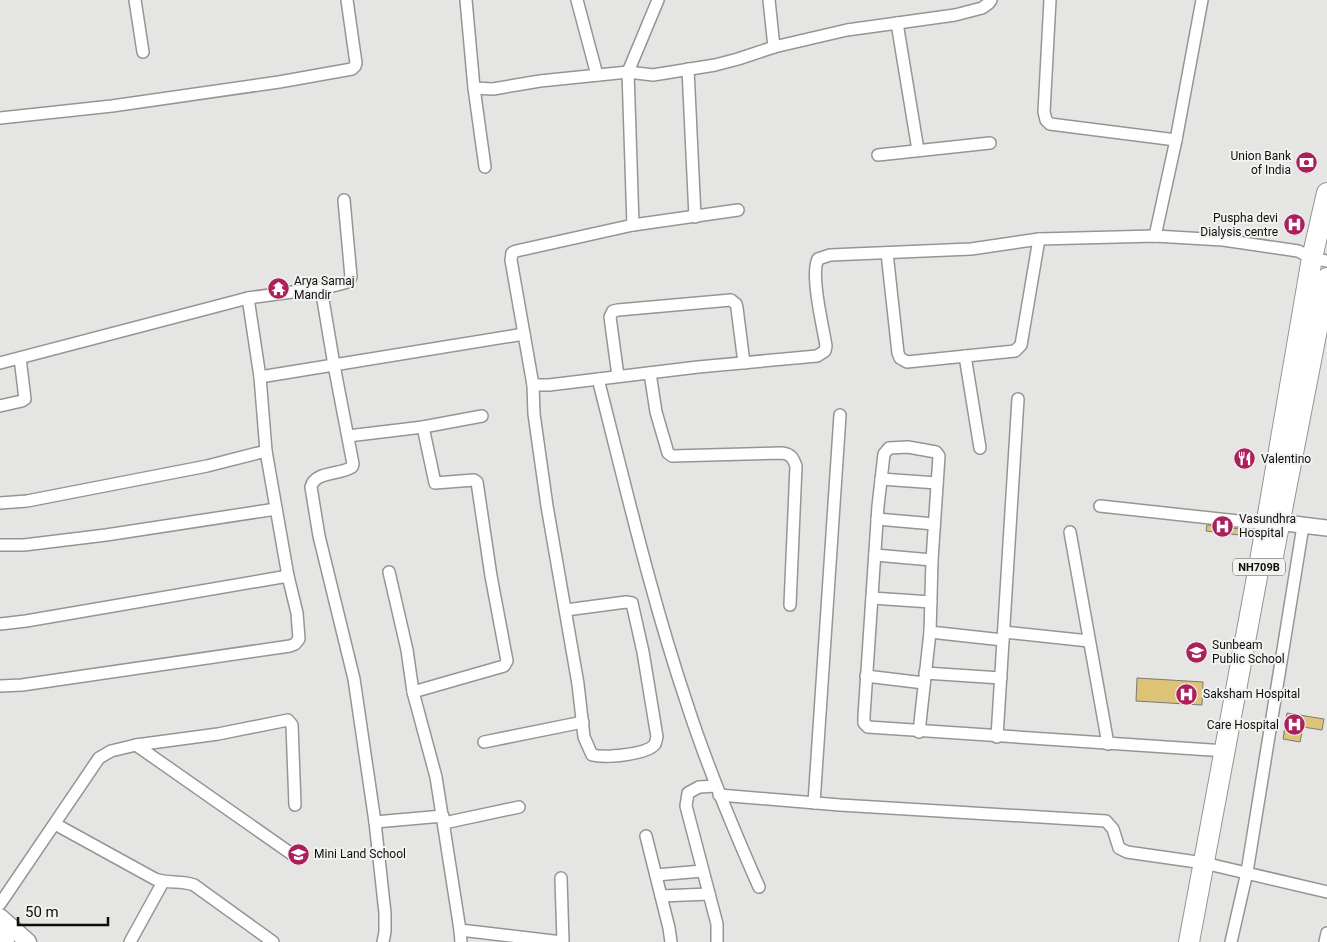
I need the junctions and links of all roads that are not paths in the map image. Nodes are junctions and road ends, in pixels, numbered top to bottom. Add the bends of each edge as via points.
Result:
1 (135, 0) edge
2 (347, 0) edge
3 (466, 0) edge
4 (577, 0) edge
5 (658, 0) edge
6 (769, 0) edge
7 (991, 0) edge
8 (1050, 0) edge
9 (1202, 0) edge
10 (897, 23) junction
11 (774, 47) junction
12 (143, 52) dead end
13 (688, 68) junction
14 (628, 72) junction
15 (597, 75) junction
16 (474, 88) junction
17 (0, 118) edge
18 (1176, 140) junction
19 (990, 143) dead end
20 (918, 150) junction
21 (878, 155) dead end
22 (485, 167) dead end
23 (1327, 193) edge
24 (344, 200) dead end
25 (738, 210) dead end
26 (695, 217) junction
27 (633, 225) junction
28 (1156, 236) junction
29 (1039, 239) junction
30 (887, 253) junction
31 (1320, 259) edge
32 (1327, 278) edge
33 (321, 288) junction
34 (248, 298) junction
35 (524, 334) junction
36 (966, 356) junction
37 (20, 358) junction
38 (0, 363) edge
39 (744, 363) junction
40 (334, 365) junction
41 (650, 373) junction
42 (618, 376) junction
43 (260, 377) junction
44 (598, 379) junction
45 (533, 385) junction
46 (1018, 399) dead end
47 (0, 406) edge
48 (840, 415) dead end
49 (482, 416) dead end
50 (423, 427) junction
51 (348, 436) junction
52 (980, 448) dead end
53 (266, 451) junction
54 (881, 479) junction
55 (937, 483) junction
56 (0, 503) edge
57 (1100, 506) dead end
58 (276, 509) junction
59 (877, 519) junction
60 (1271, 523) junction
61 (934, 524) junction
62 (1303, 526) junction
63 (1327, 528) edge
64 (1070, 532) dead end
65 (0, 545) edge
66 (875, 555) junction
67 (932, 560) junction
68 (389, 572) dead end
69 (288, 576) junction
70 (872, 598) junction
71 (931, 602) junction
72 (790, 605) dead end
73 (566, 610) junction
74 (0, 624) edge
75 (930, 632) junction
76 (1003, 636) junction
77 (1089, 641) junction
78 (866, 676) junction
79 (925, 678) junction
80 (1001, 678) junction
81 (0, 686) edge
82 (413, 692) junction
83 (583, 722) junction
84 (919, 732) junction
85 (997, 737) junction
86 (484, 742) dead end
87 (1108, 744) junction
88 (136, 745) junction
89 (1226, 751) junction
90 (717, 791) junction
91 (814, 803) junction
92 (295, 805) dead end
93 (519, 807) dead end
94 (444, 819) junction
95 (375, 822) junction
96 (55, 824) junction
97 (646, 836) dead end
98 (296, 857) dead end
99 (1211, 864) junction
100 (702, 871) junction
101 (1247, 872) junction
102 (656, 875) junction
103 (561, 878) dead end
104 (163, 882) junction
105 (758, 887) dead end
106 (1327, 892) edge
107 (709, 894) junction
108 (661, 896) junction
109 (0, 904) edge
110 (0, 917) edge
111 (460, 930) junction
112 (1327, 933) edge
113 (0, 936) edge
114 (6, 942) edge
115 (28, 942) edge
116 (130, 942) edge
117 (273, 942) edge
118 (383, 942) edge
119 (460, 942) edge
120 (563, 942) edge
121 (671, 942) edge
122 (716, 942) edge
123 (1189, 942) edge
124 (1203, 942) edge
125 (1231, 942) edge
126 (1325, 942) edge

1 - 12 street
2 - 17 street via 356,63 352,69 132,103
3 - 16 street
4 - 15 street
5 - 14 street
6 - 11 street
7 - 10 street via 982,8
8 - 18 street via 1044,112 1047,122
9 - 18 street
10 - 11 street via 848,30
10 - 20 street
11 - 13 street via 738,59
13 - 14 street via 653,75
13 - 26 street
14 - 15 street
14 - 27 street
15 - 16 street via 493,89
16 - 22 street
18 - 28 street
19 - 20 street
20 - 21 street
23 - 31 highway, NH709B
24 - 33 street via 351,279
25 - 26 street
26 - 27 street
27 - 35 street via 512,253
28 - 29 street
28 - 31 street via 1223,240 1298,252
29 - 30 street via 971,249
29 - 36 street via 1021,346 1015,351
30 - 36 street via 900,358 907,362
30 - 39 street via 830,255 818,259 816,289 826,346 823,354
31 - 60 highway, NH709B
32 - 60 highway, NH709B
33 - 34 street
33 - 40 street
34 - 37 street
34 - 43 street
35 - 40 street
35 - 45 street
36 - 52 street
37 - 38 street
37 - 47 street via 26,399
39 - 41 street
39 - 42 street via 737,308 731,300 618,310 613,311 610,317
40 - 43 street
40 - 51 street
41 - 42 street
41 - 72 street via 656,412 668,453 672,456 782,453 793,458 796,466
42 - 44 street
43 - 53 street
44 - 45 street
44 - 90 street via 654,599
45 - 73 street via 547,506
46 - 76 street
48 - 91 street
49 - 50 street
50 - 51 street
50 - 82 street via 435,483 477,482 507,661 504,666
51 - 95 street via 352,467 318,478 312,482 311,488 319,536 354,679
53 - 56 street via 207,466 28,501
53 - 58 street
54 - 55 street
54 - 55 street via 886,450 908,447 938,453
54 - 59 street
55 - 61 street
57 - 60 street
58 - 65 street via 106,535
58 - 69 street
59 - 61 street
59 - 66 street
60 - 62 street
60 - 89 highway, NH709B
60 - 99 highway, NH709B
61 - 67 street
62 - 63 street
62 - 101 street
64 - 77 street
66 - 67 street
66 - 70 street
67 - 71 street
68 - 82 street
69 - 74 street
69 - 81 street via 298,613 299,639 293,645
70 - 71 street
70 - 78 street
71 - 75 street
73 - 83 street
73 - 83 street via 632,603 657,736 655,744 641,752 601,757 592,755 588,748
75 - 76 street
75 - 79 street
76 - 77 street
76 - 80 street
77 - 87 street
78 - 79 street
78 - 84 street via 864,723 868,727
79 - 80 street
79 - 84 street
80 - 85 street
82 - 94 street
83 - 86 street
84 - 85 street
85 - 87 street
87 - 89 street
88 - 92 street via 288,720 292,725
88 - 96 street via 98,758
88 - 98 street
89 - 99 highway, NH709B
90 - 91 street
90 - 100 street via 699,787 688,793 686,798
90 - 105 street
91 - 99 street via 1106,821 1122,850
93 - 94 street
94 - 95 street
94 - 111 street
95 - 118 street via 385,913
96 - 104 street
96 - 109 street
97 - 102 street
99 - 101 street
99 - 123 highway, NH709B
99 - 124 highway, NH709B
100 - 102 street
100 - 107 street
101 - 106 street
101 - 125 street
102 - 108 street
103 - 120 street
104 - 116 street
104 - 117 street via 194,885
107 - 108 street
107 - 122 street via 717,924
108 - 121 street
110 - 115 main road
111 - 119 street
111 - 120 street
112 - 126 street
113 - 114 main road

